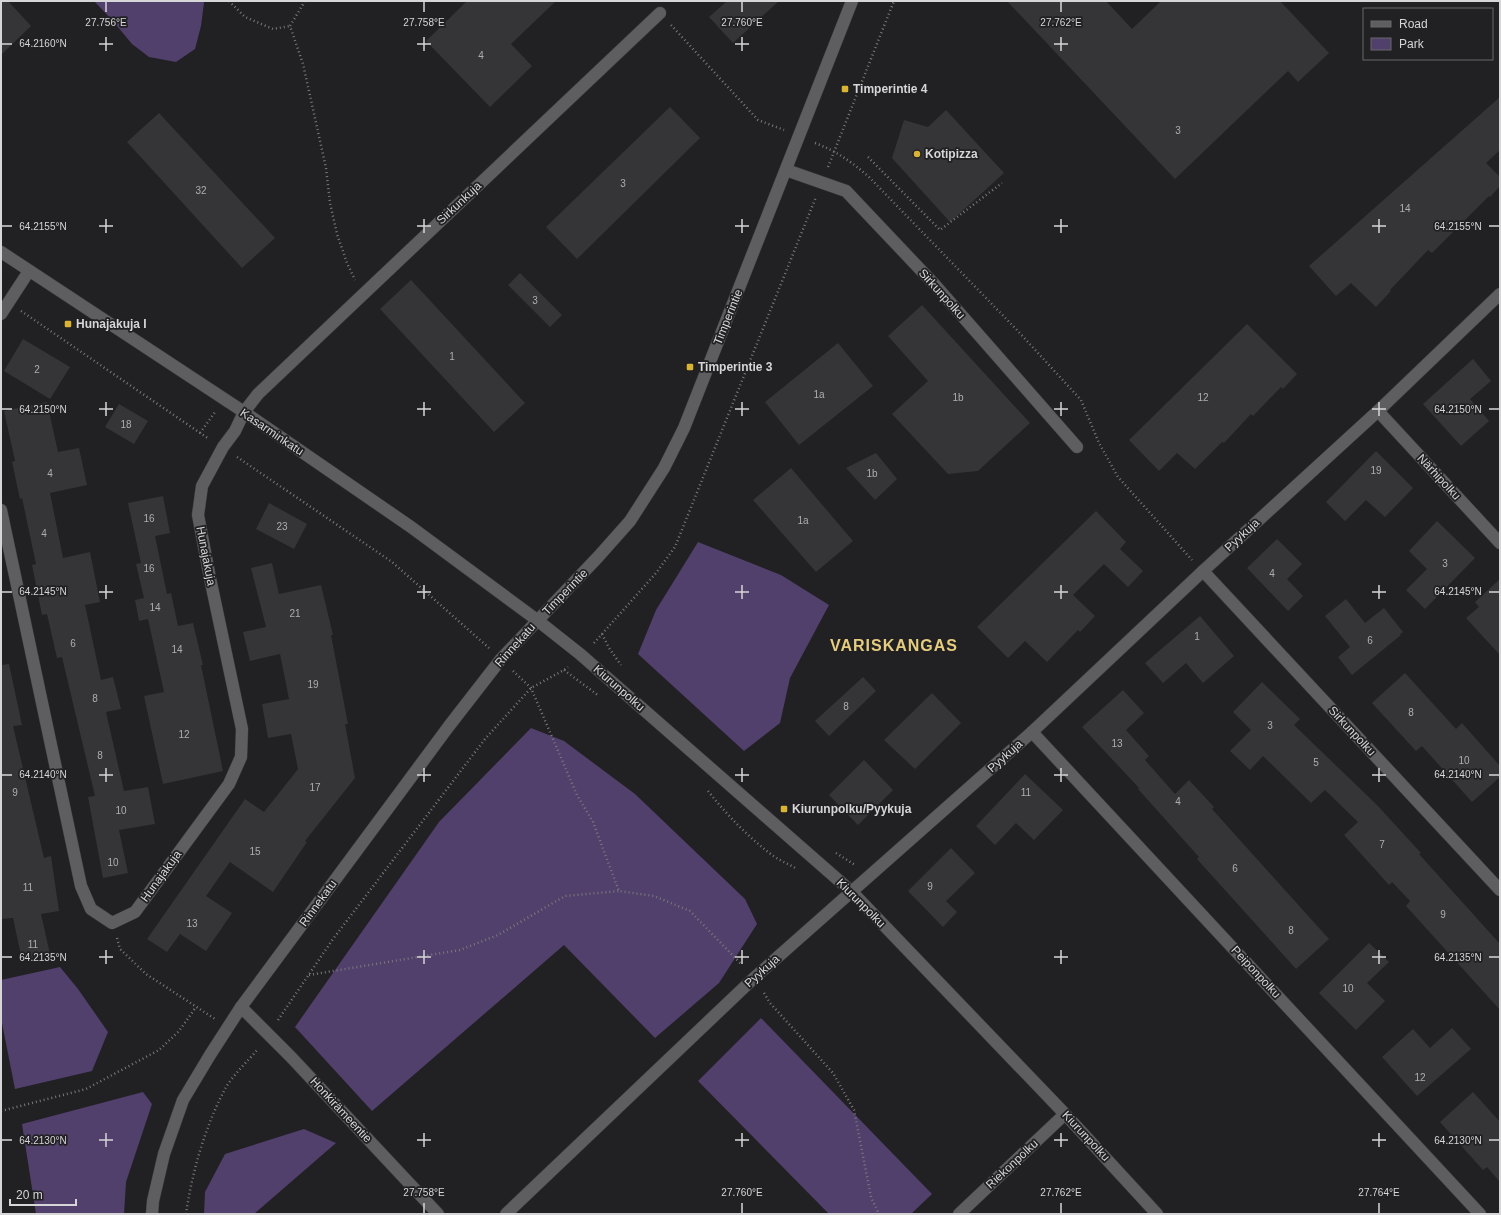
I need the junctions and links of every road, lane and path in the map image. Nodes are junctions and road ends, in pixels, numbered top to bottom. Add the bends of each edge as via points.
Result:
1 (229, 1) edge
2 (305, 1) edge
3 (852, 1) edge
4 (660, 13) joint
5 (290, 26) junction
6 (798, 136) junction
7 (868, 157) dead end
8 (786, 170) junction
9 (1002, 182) dead end
10 (1, 252) edge
11 (29, 271) junction
12 (1500, 294) edge
13 (362, 295) junction
14 (8, 302) junction
15 (1, 314) edge
16 (1378, 411) junction
17 (244, 412) junction
18 (1077, 447) dead end
19 (223, 448) junction
20 (1, 510) edge
21 (1500, 543) edge
22 (1192, 560) dead end
23 (1203, 571) junction
24 (537, 620) junction
25 (501, 660) junction
26 (564, 670) dead end
27 (600, 697) dead end
28 (1032, 732) junction
29 (707, 790) dead end
30 (803, 873) dead end
31 (1500, 890) edge
32 (619, 891) junction
33 (852, 892) junction
34 (112, 923) junction
35 (308, 975) dead end
36 (754, 978) junction
37 (196, 1007) junction
38 (242, 1007) junction
39 (229, 1028) junction
40 (1, 1111) edge
41 (1065, 1114) junction
42 (152, 1214) edge
43 (438, 1214) edge
44 (506, 1214) edge
45 (879, 1214) edge
46 (959, 1214) edge
47 (1157, 1214) edge
48 (1480, 1214) edge

1 - 5 path via 245,17 273,29
2 - 5 path
3 - 6 street, Timperintie
4 - 6 path via 758,120
4 - 13 street, Sirkunkuja
5 - 13 path via 303,64 326,168 337,234
6 - 8 street, Timperintie
6 - 22 path via 834,150 859,168 1022,335 1081,400 1099,444 1118,477
7 - 9 path via 940,230
8 - 18 street, Sirkunpolku via 846,191 935,285
8 - 24 street, Timperintie via 687,421 664,468 630,521
10 - 11 street, Kasarminkatu
11 - 14 street
11 - 17 street, Kasarminkatu
12 - 16 street, Pyykuja
13 - 17 street, Sirkunkuja via 258,394
14 - 15 street
14 - 19 path
16 - 21 street, Närhipolku
16 - 23 street, Pyykuja
17 - 19 street, Hunajakuja
17 - 24 street, Kasarminkatu via 411,527
19 - 25 path via 392,562
19 - 34 street, Hunajakuja via 202,486 198,515 242,729 241,757 229,784 135,912
20 - 34 street via 80,886 91,909
23 - 28 street, Pyykuja
23 - 31 street, Sirkunpolku
24 - 25 street, Rinnekatu
24 - 33 street, Kiurunpolku via 580,654
25 - 32 path via 531,688 577,795 593,822
25 - 38 street, Rinnekatu via 449,726
26 - 27 path
28 - 33 street, Pyykuja
28 - 48 street, Peiponpolku
29 - 30 path via 746,833 773,856
32 - 35 path via 565,896 498,935 460,950
32 - 36 path via 654,896 690,911
33 - 36 street, Pyykuja
33 - 41 street, Kiurunpolku
34 - 37 path via 120,949 146,974
36 - 44 street, Pyykuja
36 - 45 path via 770,1003 833,1073 854,1110 871,1197
37 - 39 path
37 - 40 path via 179,1032 159,1050 86,1089
38 - 39 street, Rinnekatu
38 - 43 street, Honkirämeentie
39 - 42 street, Rinnekatu via 183,1100 164,1154
41 - 46 street, Riekonpolku
41 - 47 street, Kiurunpolku

